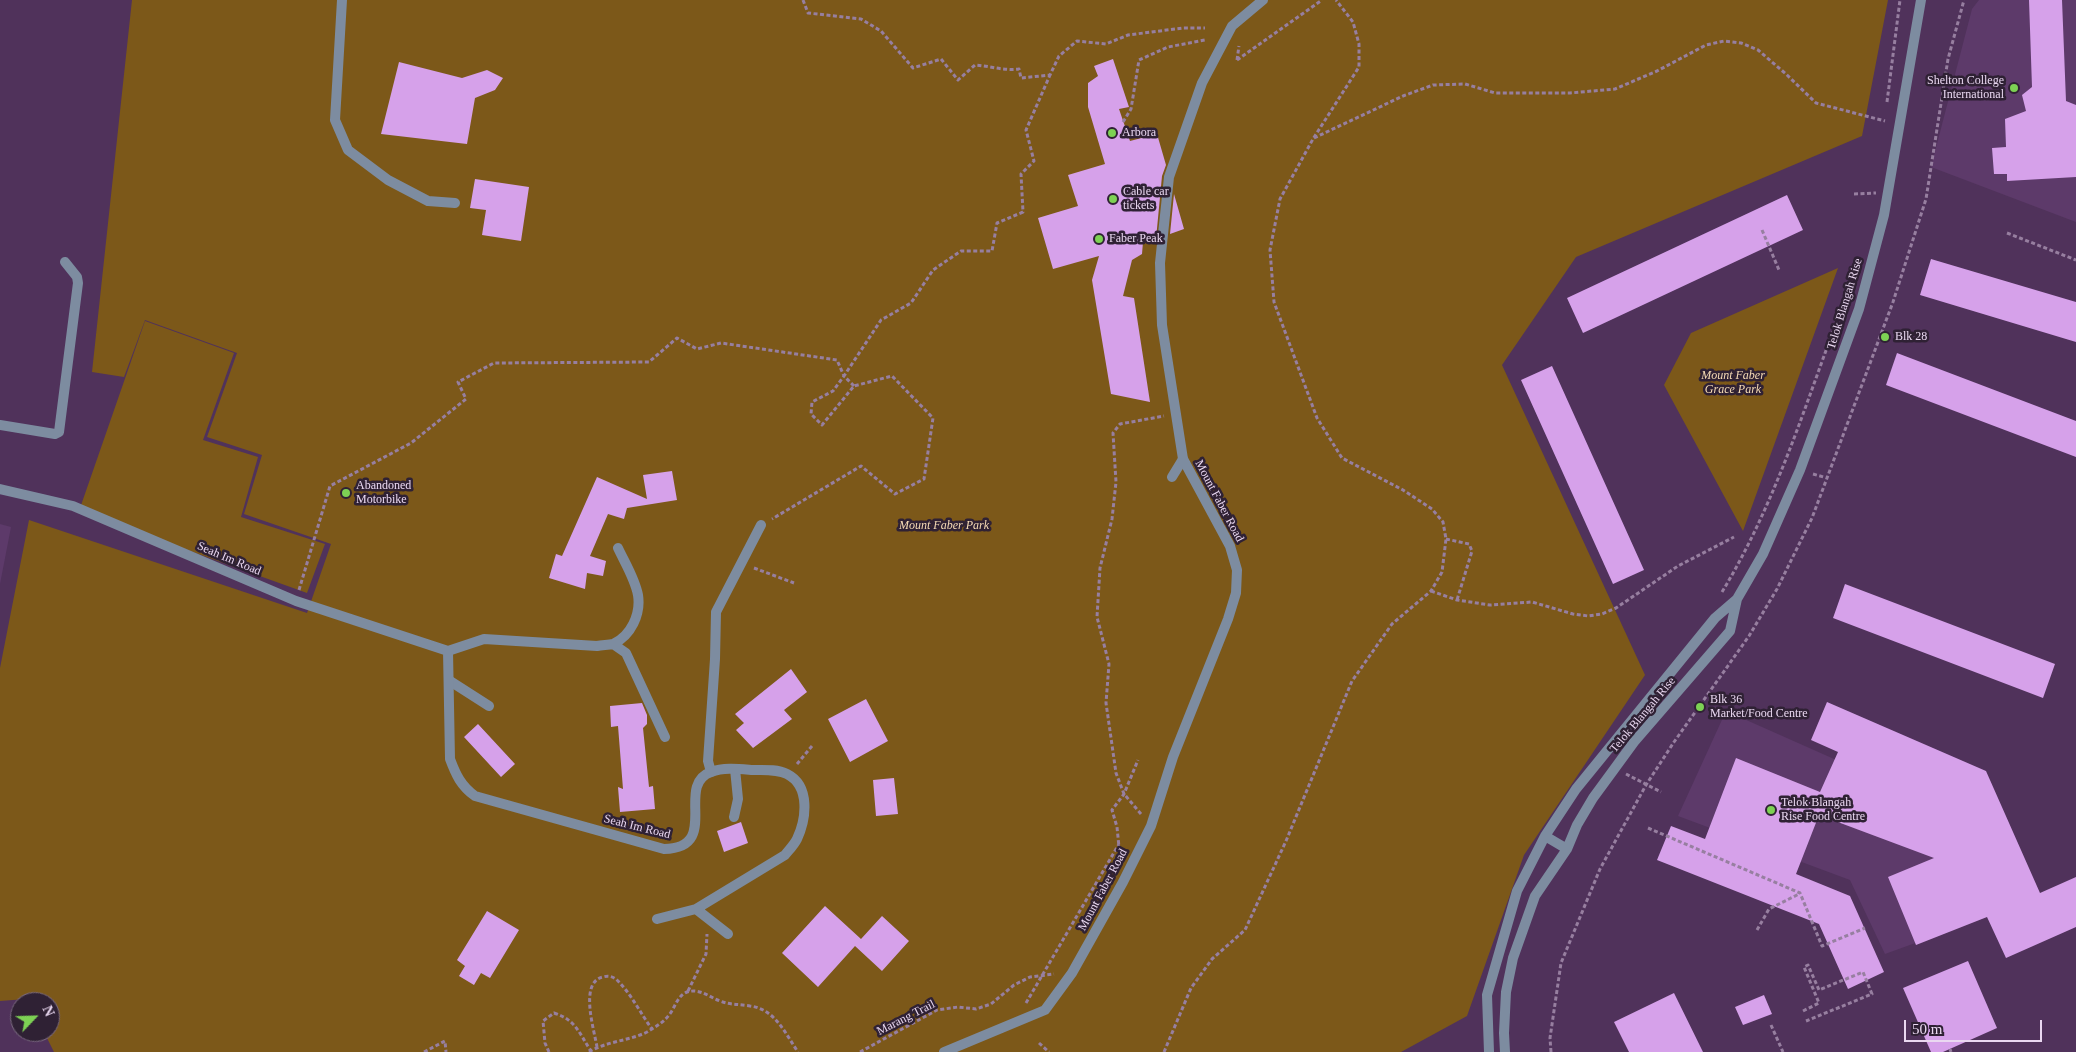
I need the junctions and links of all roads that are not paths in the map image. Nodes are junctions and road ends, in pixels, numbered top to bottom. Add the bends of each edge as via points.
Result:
1 (342, 0) edge
2 (1264, 0) edge
3 (1921, 0) edge
4 (455, 204) dead end
5 (65, 262) dead end
6 (0, 425) edge
7 (1183, 460) junction
8 (1172, 477) dead end
9 (0, 489) edge
10 (761, 525) road end
11 (618, 548) dead end
12 (1737, 598) junction
13 (612, 644) junction
14 (448, 651) junction
15 (450, 681) junction
16 (489, 706) dead end
17 (664, 737) dead end
18 (735, 768) junction
19 (711, 772) junction
20 (734, 817) dead end
21 (1545, 836) junction
22 (1567, 849) junction
23 (696, 909) junction
24 (657, 919) dead end
25 (728, 934) dead end
26 (944, 1052) edge
27 (1489, 1052) edge
28 (1505, 1052) edge

1 - 4 street via 335,120 348,150 388,180 428,201
2 - 7 street, Mount Faber Road via 1232,26 1202,83 1169,177 1160,263 1162,325
3 - 12 street, Telok Blangah Rise via 1884,215 1859,308 1800,470 1763,554
5 - 6 street via 78,283 59,432
7 - 8 street
7 - 26 street, Mount Faber Road via 1230,546 1237,570 1236,593 1173,757 1151,826 1072,973 1045,1010
9 - 14 street, Seah Im Road via 73,506 296,601
10 - 19 street via 716,612 708,761
11 - 13 street via 638,596 638,612 627,634
12 - 21 street, Telok Blangah Rise via 1715,618 1576,789
12 - 22 street, Telok Blangah Rise via 1730,631 1634,742 1581,818
13 - 14 street via 597,646 484,639
13 - 17 street via 626,653
14 - 15 street, Seah Im Road
15 - 16 street
15 - 19 street, Seah Im Road via 450,759 464,788 475,796 673,849 693,835 696,826 695,794 703,777
18 - 19 street
18 - 20 street via 738,799
18 - 23 street via 779,771 796,780 804,798 802,826 785,855
21 - 22 street
21 - 27 street, Telok Blangah Rise via 1517,891 1487,995
22 - 28 street, Telok Blangah Rise via 1536,896 1513,958 1506,992
23 - 24 street
23 - 25 street

